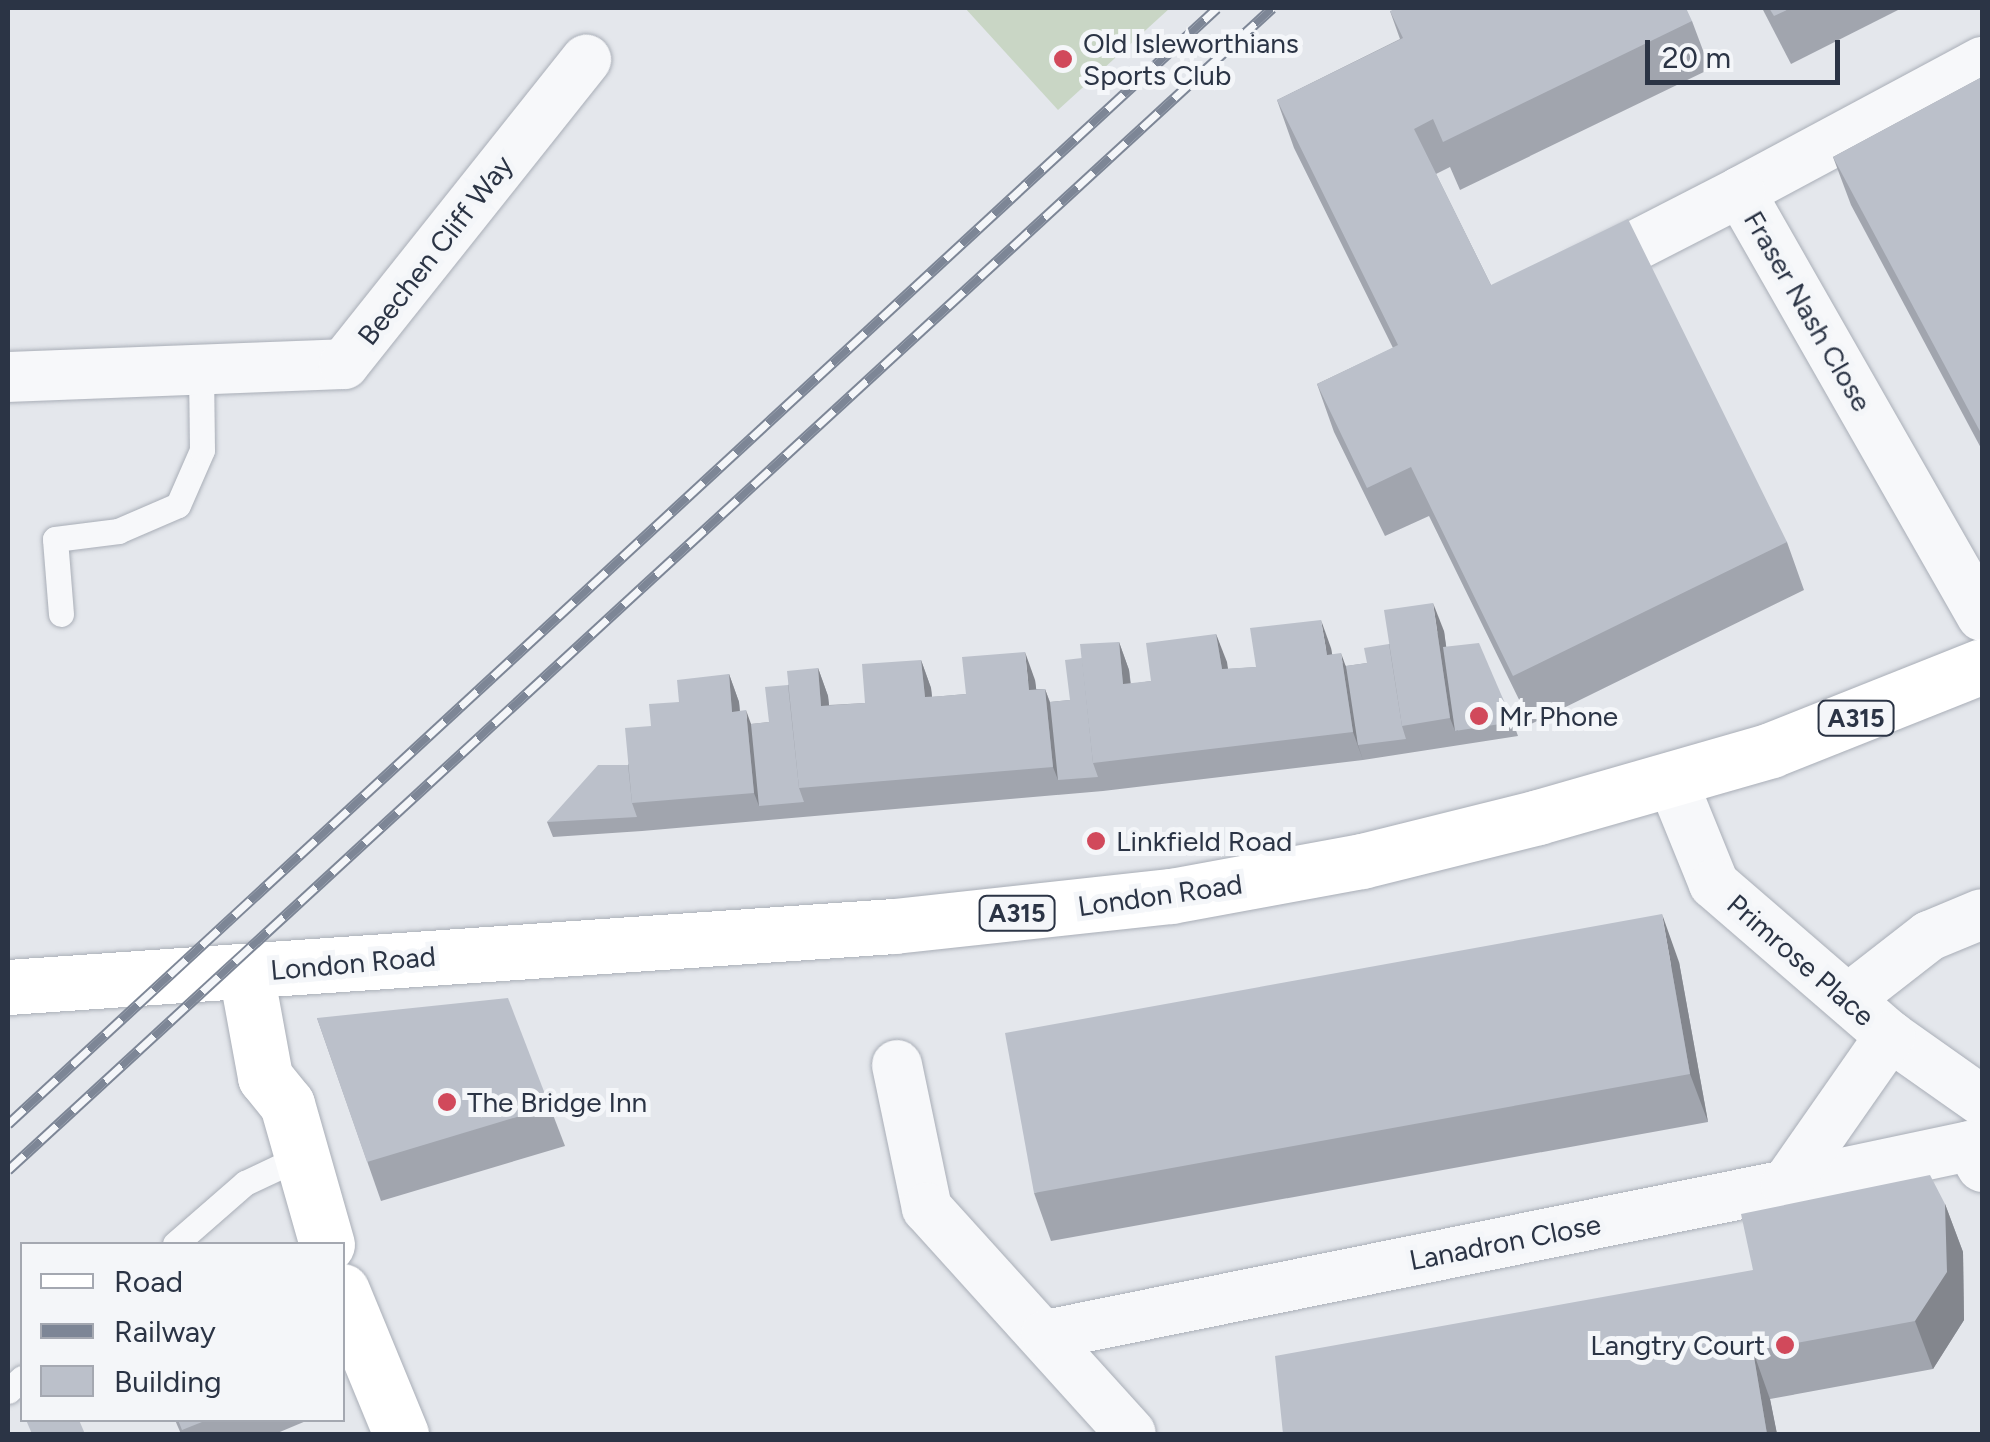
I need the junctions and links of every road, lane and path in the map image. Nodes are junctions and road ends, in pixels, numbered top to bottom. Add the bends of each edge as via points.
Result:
1 (586, 60) dead end
2 (1982, 62) edge
3 (1740, 192) junction
4 (1538, 295) edge
5 (200, 370) junction
6 (8, 377) edge
7 (62, 614) dead end
8 (1982, 616) edge
9 (1982, 666) edge
10 (1671, 778) junction
11 (1982, 914) edge
12 (246, 973) junction
13 (8, 988) edge
14 (1848, 999) junction
15 (1890, 1036) junction
16 (897, 1065) dead end
17 (1982, 1101) edge
18 (297, 1140) junction
19 (1982, 1167) edge
20 (1786, 1185) junction
21 (176, 1242) edge
22 (326, 1242) edge
23 (345, 1298) edge
24 (1046, 1336) junction
25 (401, 1434) edge
26 (1131, 1434) edge

1 - 5 street, Beechen Cliff Way via 344,364
2 - 3 street, Fraser Nash Close
3 - 4 street
3 - 8 street, Fraser Nash Close
5 - 6 street, Beechen Cliff Way
5 - 7 lane via 202,450 178,505 118,531 56,539
9 - 10 main road, London Road / A315 via 1771,750
10 - 12 main road, London Road / A315 via 1362,860 1171,896 894,926
10 - 14 street, Primrose Place via 1714,884
11 - 14 street via 1928,936
12 - 13 main road, London Road / A315
12 - 18 main road via 266,1077 287,1104
14 - 15 street, Primrose Place
15 - 17 street, Primrose Place
15 - 20 street
16 - 24 street via 927,1208
18 - 21 lane
18 - 22 main road
19 - 20 street, Lanadron Close via 1970,1146
20 - 24 street, Lanadron Close
23 - 25 main road
24 - 26 street

